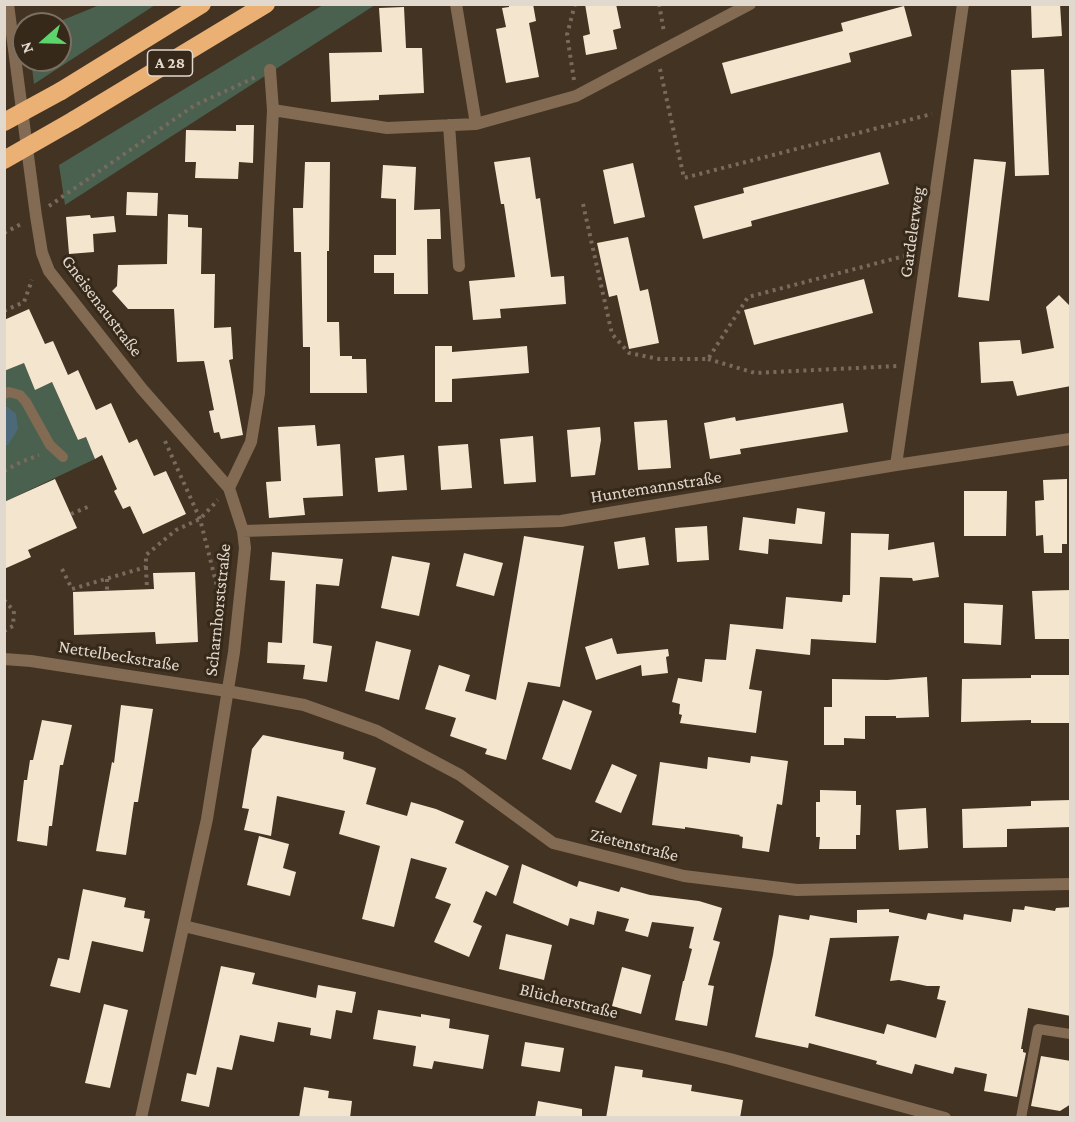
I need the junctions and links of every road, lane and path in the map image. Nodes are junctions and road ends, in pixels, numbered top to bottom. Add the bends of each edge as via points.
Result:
1 (8, 4) edge
2 (202, 4) edge
3 (266, 4) edge
4 (456, 4) edge
5 (575, 4) edge
6 (659, 4) edge
7 (750, 4) edge
8 (963, 4) edge
9 (662, 50) junction
10 (270, 70) joint
11 (576, 96) junction
12 (273, 110) junction
13 (948, 111) junction
14 (4, 122) edge
15 (476, 124) junction
16 (449, 125) junction
17 (4, 160) edge
18 (583, 204) dead end
19 (36, 216) junction
20 (927, 250) junction
21 (459, 266) dead end
22 (32, 280) dead end
23 (4, 311) edge
24 (708, 359) junction
25 (910, 365) junction
26 (4, 394) edge
27 (161, 432) dead end
28 (1071, 439) edge
29 (63, 457) joint
30 (896, 465) junction
31 (4, 471) edge
32 (229, 488) junction
33 (90, 506) dead end
34 (71, 514) dead end
35 (200, 519) junction
36 (243, 531) junction
37 (146, 567) junction
38 (62, 569) dead end
39 (107, 579) junction
40 (147, 589) dead end
41 (107, 591) dead end
42 (4, 600) edge
43 (223, 607) dead end
44 (4, 631) edge
45 (4, 659) edge
46 (227, 691) junction
47 (1071, 884) edge
48 (184, 926) junction
49 (1071, 1034) edge
50 (141, 1118) edge
51 (945, 1118) edge
52 (1021, 1118) edge

1 - 19 street, Gneisenaustraße
2 - 14 highway, A 28, bridge
3 - 17 highway, A 28, bridge
4 - 15 street
5 - 11 path via 567,35
6 - 9 path
7 - 9 street
8 - 13 street, Gardelerweg
9 - 11 street
9 - 13 path via 684,178
10 - 12 street
10 - 19 path via 195,105
11 - 15 street
12 - 16 street via 387,128
12 - 32 street via 259,393 251,442
13 - 20 street, Gardelerweg
15 - 16 street
16 - 21 street
18 - 24 path via 612,334 629,353 659,359
19 - 32 street, Gneisenaustraße via 49,271 142,388
20 - 24 path via 748,297
20 - 25 street, Gardelerweg
22 - 23 path via 24,302
24 - 25 path via 755,373
25 - 30 street, Gardelerweg
26 - 29 lane via 20,395 27,402 50,446
27 - 35 path
28 - 30 street, Huntemannstraße
29 - 31 path via 49,453 35,456
30 - 36 street, Huntemannstraße via 561,521
32 - 35 path
32 - 36 street, Scharnhorststraße
33 - 34 path
35 - 37 path via 176,530 146,555
35 - 43 path
36 - 46 street, Scharnhorststraße via 245,548
37 - 39 path
37 - 40 path
38 - 39 path via 72,589
39 - 41 path
42 - 44 path via 14,611 14,626
45 - 46 street, Nettelbeckstraße
46 - 47 street, Zietenstraße via 304,705 377,731 459,775 553,843 684,876 797,890
46 - 48 street, Scharnhorststraße via 207,819
48 - 50 street, Scharnhorststraße
48 - 51 street, Blücherstraße via 730,1059
49 - 52 lane via 1038,1029

